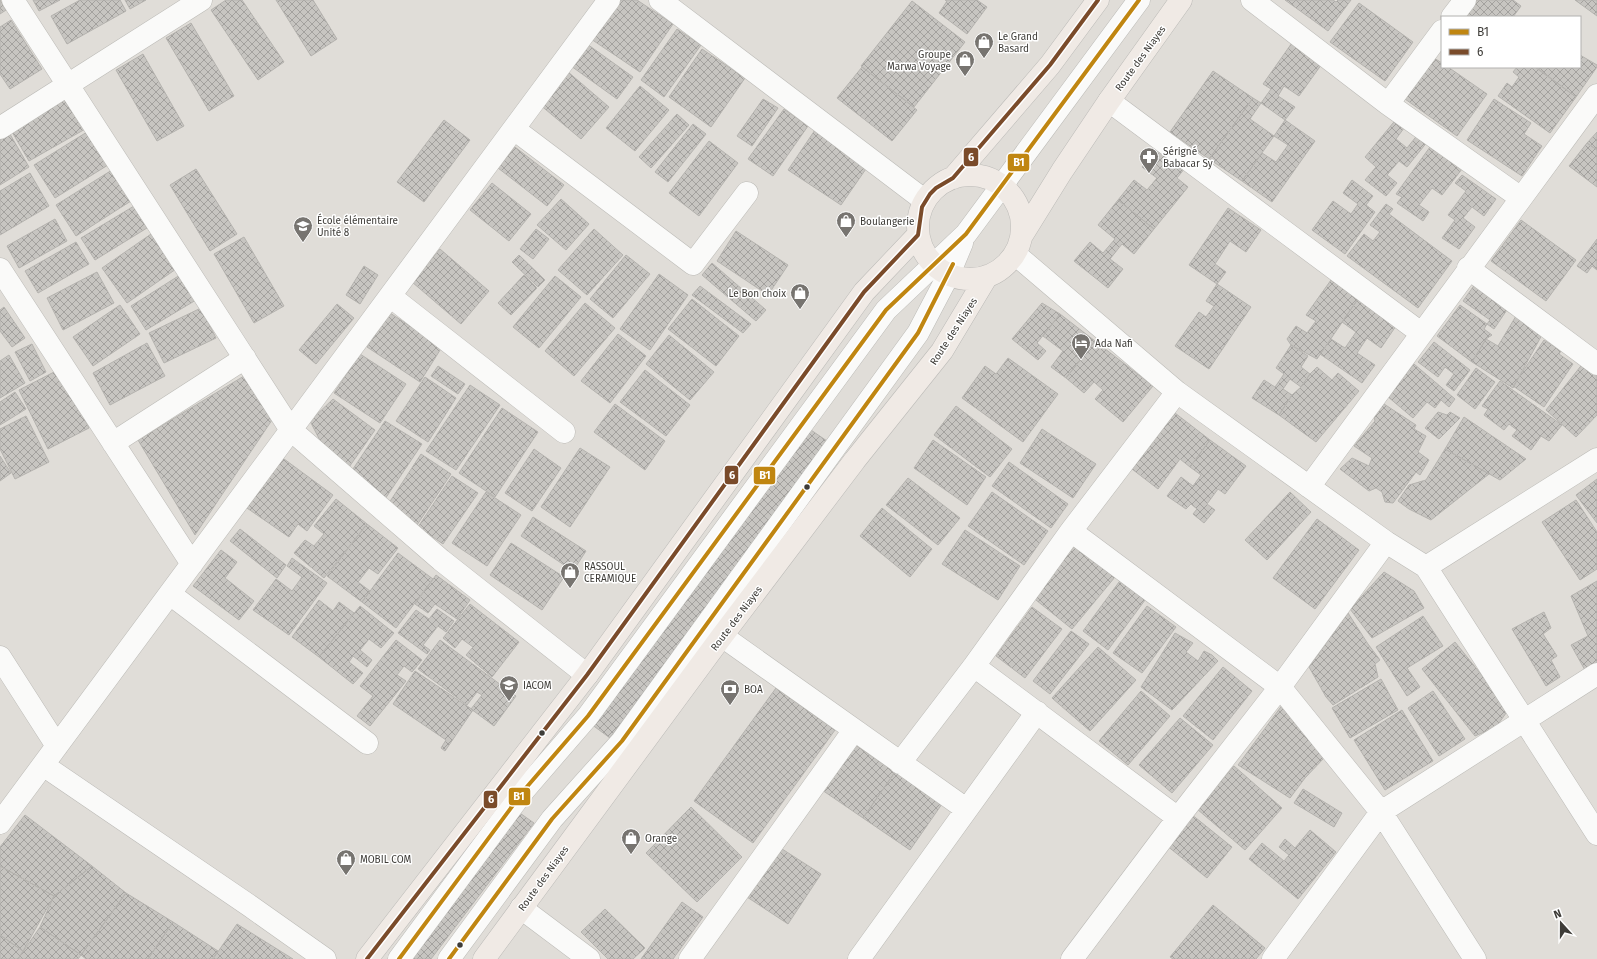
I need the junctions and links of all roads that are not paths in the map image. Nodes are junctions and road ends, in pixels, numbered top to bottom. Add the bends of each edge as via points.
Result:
1 (13, 0) edge
2 (200, 0) edge
3 (609, 0) edge
4 (660, 0) edge
5 (1098, 0) edge
6 (1140, 0) edge
7 (1181, 0) edge
8 (1252, 0) edge
9 (1465, 0) edge
10 (1453, 16) edge
11 (1441, 32) edge
12 (68, 85) junction
13 (1597, 95) edge
14 (1109, 101) junction
15 (1388, 104) junction
16 (0, 128) edge
17 (514, 128) junction
18 (953, 178) junction
19 (1003, 185) junction
20 (747, 194) dead end
21 (1522, 198) junction
22 (924, 200) junction
23 (918, 235) junction
24 (1018, 245) junction
25 (1468, 268) junction
26 (0, 269) edge
27 (942, 270) junction
28 (987, 276) junction
29 (390, 296) junction
30 (1421, 333) junction
31 (246, 358) junction
32 (1597, 364) edge
33 (1177, 392) junction
34 (291, 430) junction
35 (564, 432) dead end
36 (114, 443) junction
37 (1597, 459) edge
38 (1309, 487) junction
39 (1071, 532) junction
40 (1386, 542) junction
41 (192, 564) junction
42 (1426, 567) junction
43 (170, 594) junction
44 (722, 636) junction
45 (0, 657) edge
46 (974, 666) junction
47 (1597, 674) edge
48 (588, 675) junction
49 (1280, 686) junction
50 (1037, 712) junction
51 (1524, 721) junction
52 (854, 730) junction
53 (368, 742) dead end
54 (57, 746) junction
55 (900, 763) junction
56 (43, 765) junction
57 (966, 809) junction
58 (1381, 812) junction
59 (1178, 818) junction
60 (0, 823) edge
61 (1597, 834) edge
62 (521, 908) junction
63 (325, 959) edge
64 (367, 959) edge
65 (399, 959) edge
66 (449, 959) edge
67 (484, 959) edge
68 (589, 959) edge
69 (690, 959) edge
70 (859, 959) edge
71 (1072, 959) edge
72 (1273, 959) edge
73 (1475, 959) edge

1 - 12 street
2 - 12 street
3 - 17 street
4 - 22 street
5 - 18 main road via 1050,65
6 - 19 street
7 - 14 main road, Route des Niayes
8 - 15 street
9 - 10 street
11 - 15 street
12 - 16 street
12 - 31 street
13 - 21 street
14 - 24 main road, Route des Niayes via 1062,171
14 - 30 street
15 - 21 street
17 - 20 street via 693,264
17 - 29 street
18 - 19 main road via 970,175 988,178
18 - 22 main road via 936,186
19 - 24 main road via 1016,201 1021,219
19 - 27 street
21 - 25 street
22 - 23 main road via 918,217
23 - 27 main road via 924,253
23 - 48 main road via 864,292
24 - 28 main road, Route des Niayes via 1003,267
24 - 33 street
25 - 30 street
25 - 32 street
26 - 36 street
27 - 28 main road via 969,279
27 - 65 street via 886,310 588,716 525,789
27 - 66 street via 918,334 622,741 552,818
28 - 44 main road, Route des Niayes via 942,351 855,460
29 - 34 street
29 - 35 street
30 - 38 street
31 - 34 street
31 - 36 street
33 - 38 street
33 - 39 street
34 - 41 street
34 - 48 street via 441,560
36 - 41 street
37 - 42 street
38 - 40 street
39 - 46 street
39 - 49 street
40 - 42 street
40 - 49 street
41 - 43 street
42 - 51 street
43 - 53 street
43 - 54 street
44 - 52 street
44 - 62 main road, Route des Niayes
45 - 54 street
46 - 50 street
46 - 55 street
47 - 51 street
48 - 64 main road
49 - 58 street
49 - 59 street
50 - 57 street
50 - 59 street
51 - 58 street
51 - 61 street
52 - 55 street
52 - 69 street
54 - 56 street
55 - 57 street
56 - 60 street
56 - 63 street
57 - 70 street
58 - 72 street
58 - 73 street
59 - 71 street
62 - 67 main road, Route des Niayes
62 - 68 street

